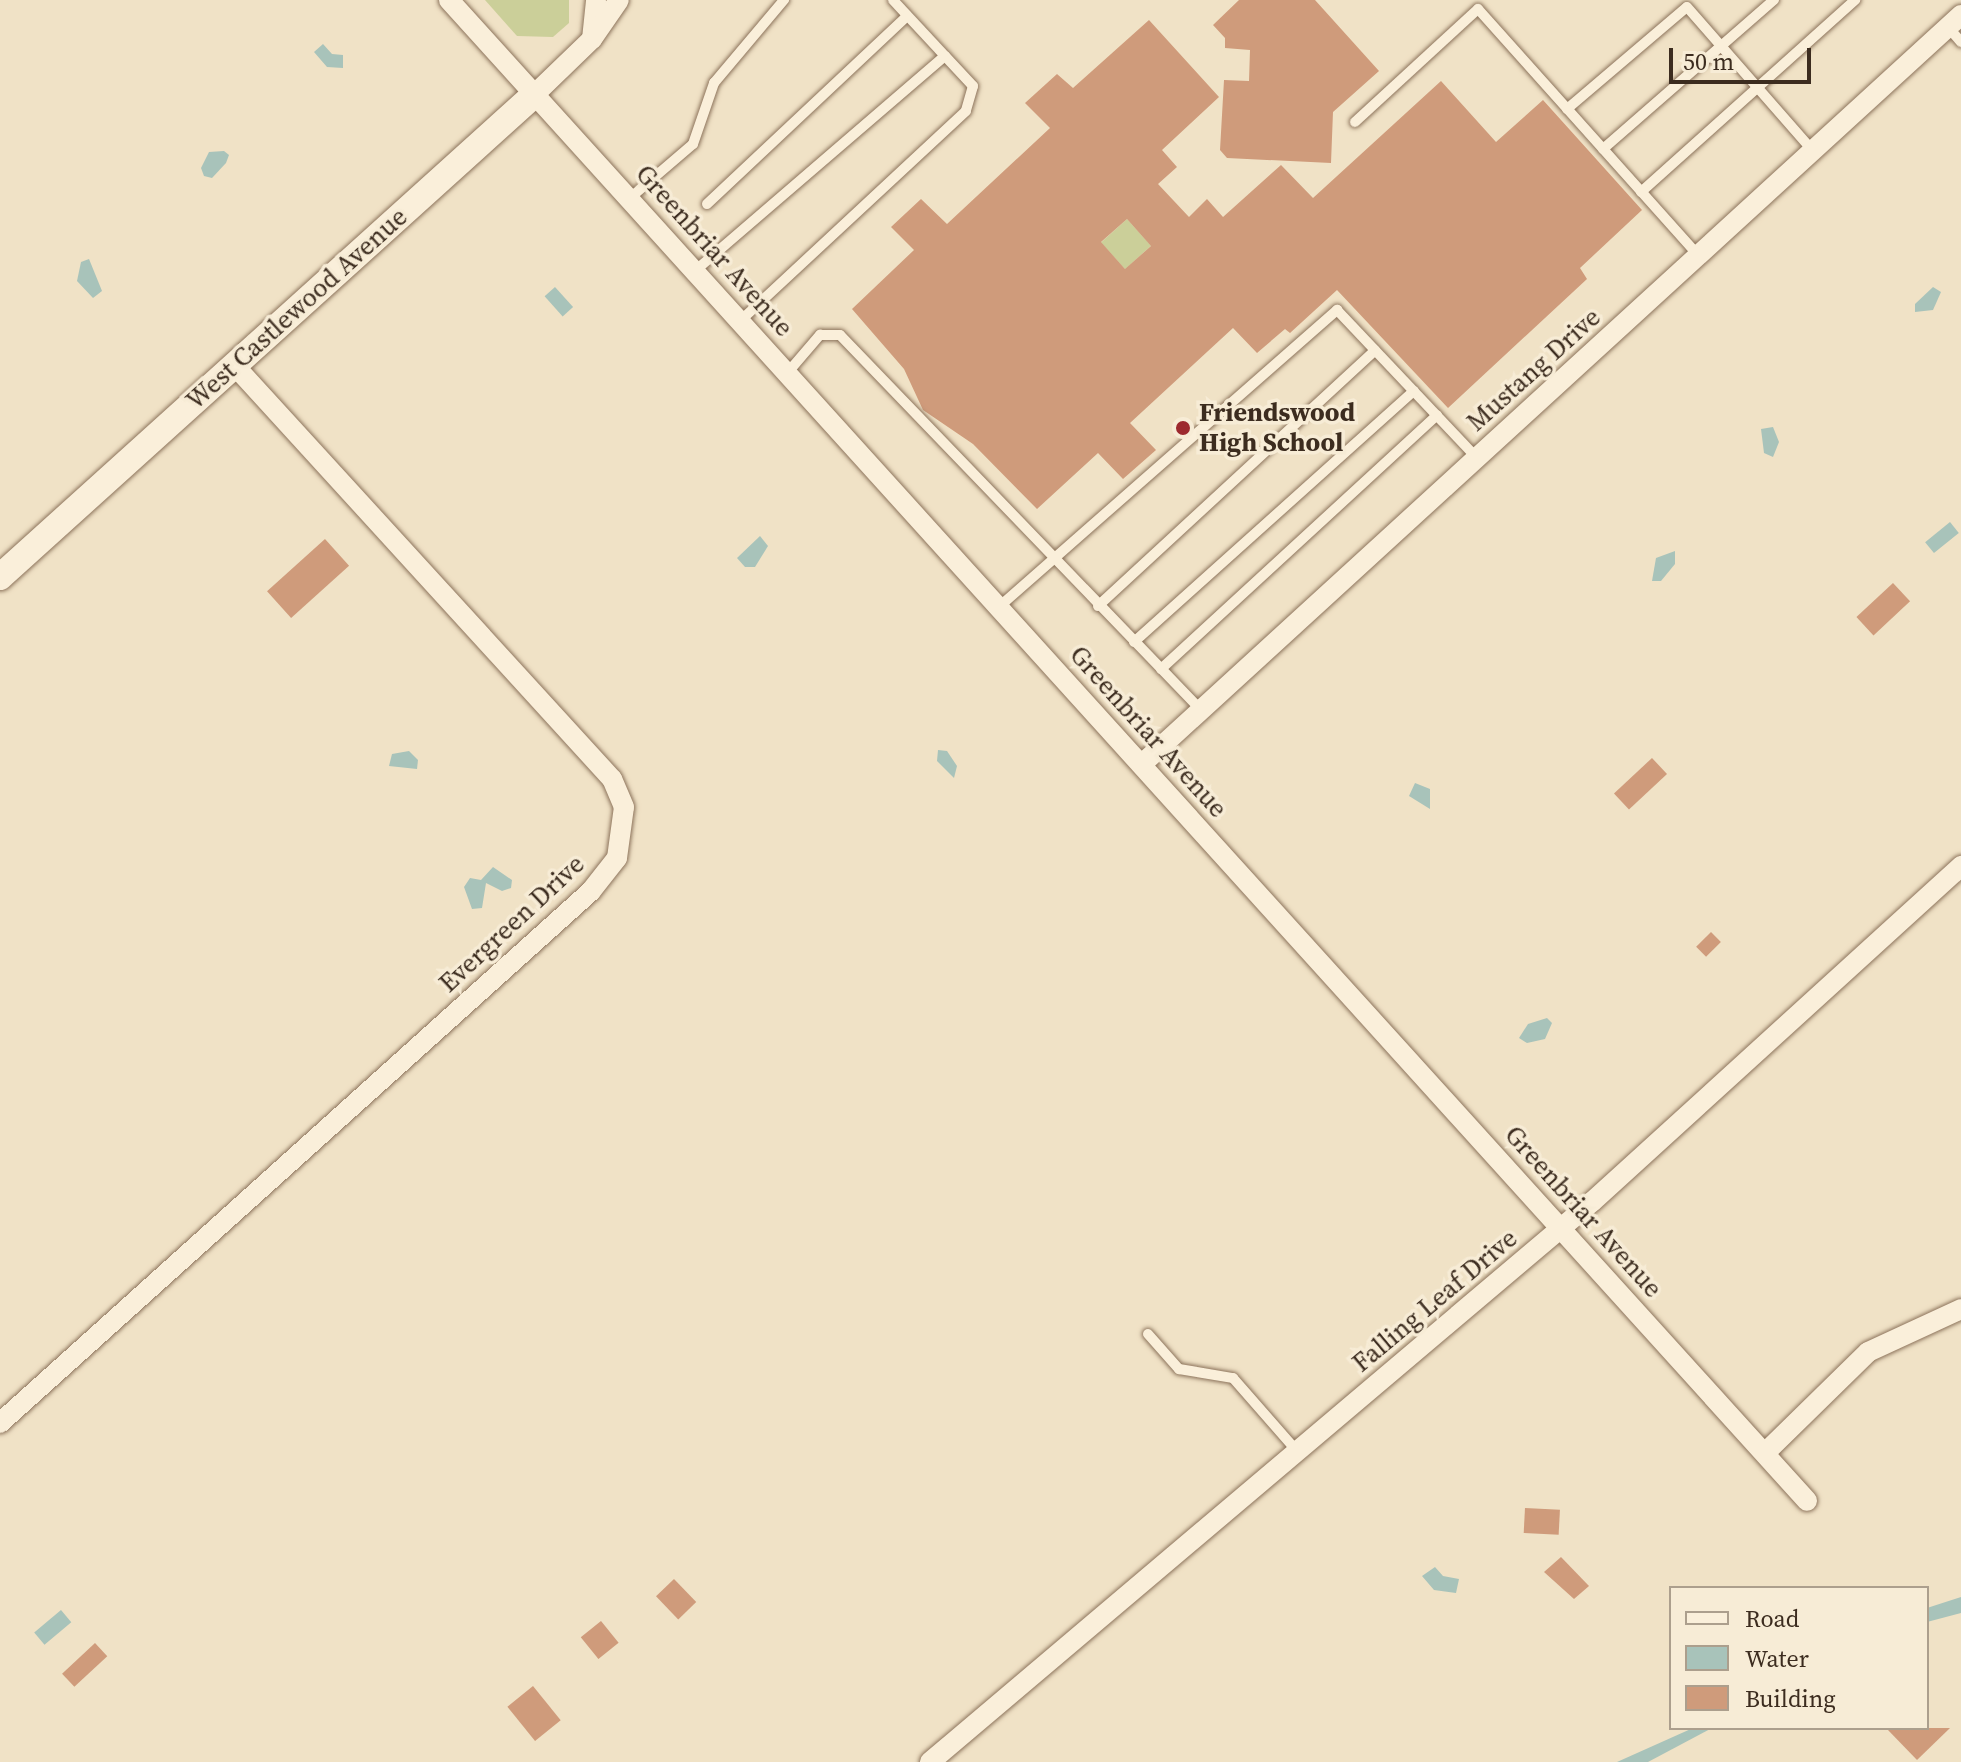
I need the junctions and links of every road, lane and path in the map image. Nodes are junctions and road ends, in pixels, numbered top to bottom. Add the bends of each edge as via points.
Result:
1 (449, 0) edge
2 (596, 0) edge
3 (619, 0) edge
4 (784, 0) edge
5 (893, 0) edge
6 (1774, 0) edge
7 (1855, 0) edge
8 (907, 16) junction
9 (1957, 28) edge
10 (592, 39) junction
11 (1723, 45) junction
12 (945, 56) junction
13 (1756, 90) junction
14 (535, 94) junction
15 (1567, 109) junction
16 (1355, 122) dead end
17 (1603, 149) junction
18 (1813, 151) junction
19 (1641, 192) junction
20 (630, 198) junction
21 (707, 204) dead end
22 (1698, 255) junction
23 (696, 270) junction
24 (742, 319) junction
25 (1375, 350) junction
26 (235, 366) junction
27 (789, 371) junction
28 (1414, 391) junction
29 (1437, 415) junction
30 (1477, 458) junction
31 (1052, 560) junction
32 (0, 577) edge
33 (1000, 606) junction
34 (1098, 606) junction
35 (1134, 642) junction
36 (1161, 669) junction
37 (1201, 710) junction
38 (1142, 764) junction
39 (1961, 866) edge
40 (1562, 1227) junction
41 (1961, 1309) edge
42 (1148, 1334) dead end
43 (0, 1423) edge
44 (1297, 1451) junction
45 (1765, 1453) junction
46 (1807, 1501) dead end
47 (930, 1762) edge

1 - 14 street, Greenbriar Avenue
2 - 10 street
3 - 10 street, West Castlewood Avenue
4 - 20 lane via 714,83 693,144
5 - 8 lane
6 - 11 lane
7 - 13 lane
8 - 12 lane
8 - 21 lane
9 - 18 street, Mustang Drive
10 - 14 street, West Castlewood Avenue
11 - 13 lane via 1750,73
11 - 15 lane via 1687,7
11 - 17 lane
12 - 23 lane
12 - 24 lane via 973,86 966,111
13 - 18 lane
13 - 19 lane
14 - 20 street, Greenbriar Avenue
14 - 26 street, West Castlewood Avenue
15 - 16 lane via 1478,9
15 - 17 lane
17 - 19 lane
18 - 22 street, Mustang Drive
19 - 22 lane
20 - 23 street, Greenbriar Avenue
22 - 30 street, Mustang Drive
23 - 24 street, Greenbriar Avenue
24 - 27 street, Greenbriar Avenue
25 - 28 lane
25 - 31 lane via 1337,310
25 - 34 lane
26 - 32 street, West Castlewood Avenue
26 - 43 street, Evergreen Drive via 612,779 624,807 617,858 591,891
27 - 31 lane via 820,335 840,335
27 - 33 street, Greenbriar Avenue
28 - 29 lane
28 - 35 lane
29 - 30 lane
29 - 36 lane
30 - 37 street, Mustang Drive
31 - 33 lane
31 - 34 lane
33 - 38 street, Greenbriar Avenue
34 - 35 lane
35 - 36 lane
36 - 37 lane
37 - 38 street, Mustang Drive
38 - 40 street, Greenbriar Avenue
39 - 40 street, Falling Leaf Drive
40 - 44 street, Falling Leaf Drive
40 - 45 street, Greenbriar Avenue
41 - 45 street via 1868,1352
42 - 44 lane via 1179,1369 1233,1378
44 - 47 street, Falling Leaf Drive
45 - 46 street, Greenbriar Avenue

